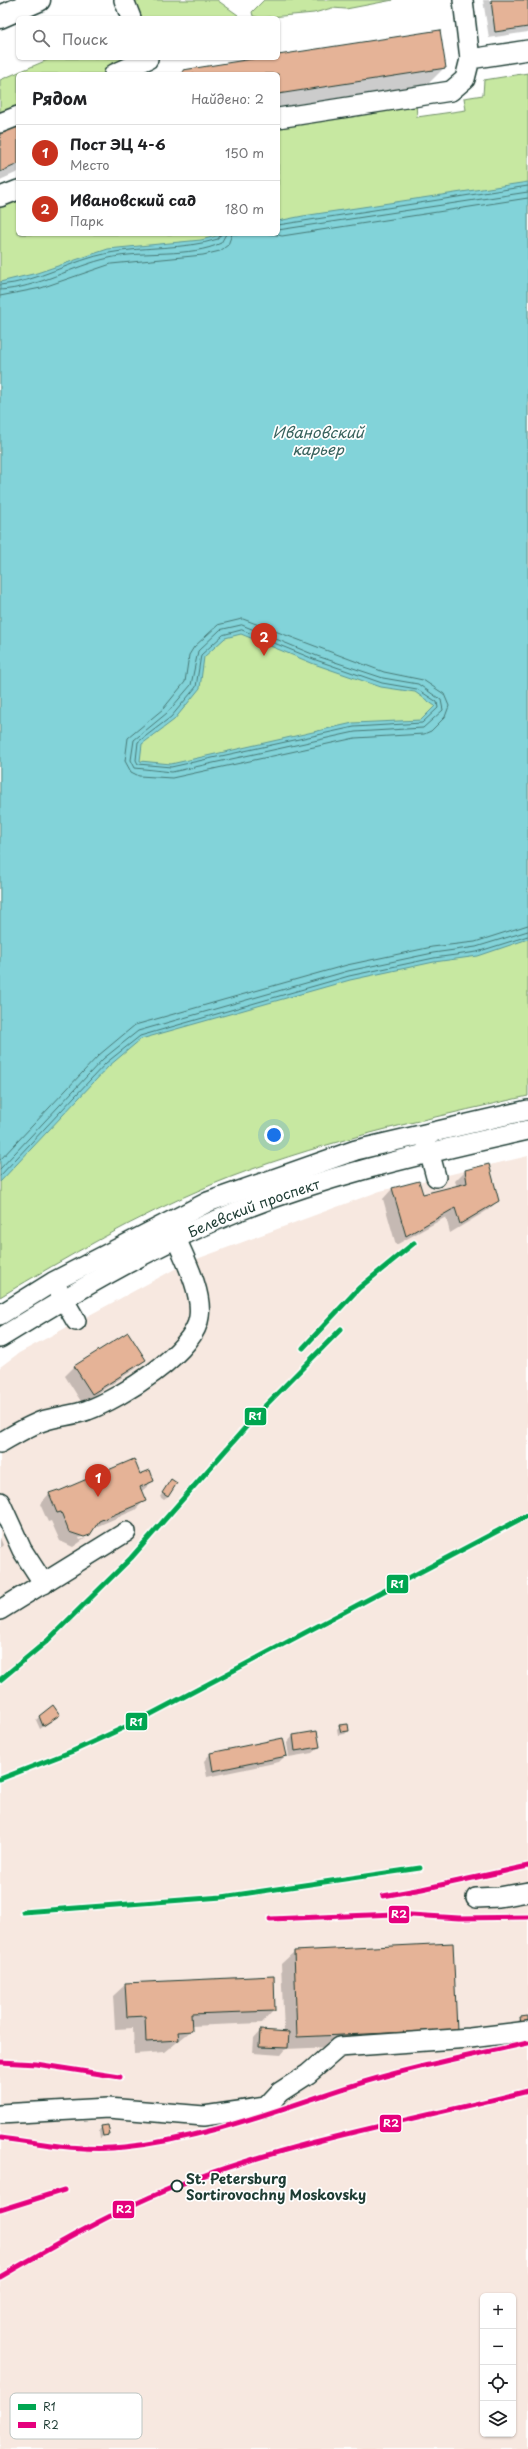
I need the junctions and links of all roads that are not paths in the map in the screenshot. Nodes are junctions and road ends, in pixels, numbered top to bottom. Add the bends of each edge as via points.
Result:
1 (39, 0) edge
2 (124, 0) edge
3 (463, 0) edge
4 (130, 16) edge
5 (0, 17) edge
6 (528, 50) edge
7 (470, 59) junction
8 (149, 64) edge
9 (121, 72) edge
10 (16, 117) edge
11 (280, 118) edge
12 (0, 123) edge
13 (16, 191) edge
14 (0, 197) edge
15 (528, 1110) edge
16 (528, 1130) edge
17 (425, 1133) junction
18 (430, 1152) junction
19 (436, 1177) dead end
20 (168, 1221) junction
21 (176, 1239) junction
22 (53, 1282) junction
23 (63, 1299) junction
24 (0, 1315) edge
25 (76, 1321) dead end
26 (0, 1338) edge
27 (0, 1443) edge
28 (0, 1502) edge
29 (126, 1532) dead end
30 (44, 1584) junction
31 (0, 1610) edge
32 (528, 1892) edge
33 (476, 1898) dead end
34 (528, 2031) edge
35 (0, 2114) edge

1 - 5 main road
2 - 4 street
3 - 7 street
6 - 7 street
7 - 11 street via 465,79 451,91
8 - 9 street
10 - 12 street
13 - 14 street
15 - 17 street, Белевский проспект
16 - 18 street, Белевский проспект
17 - 18 street
17 - 20 street, Белевский проспект via 356,1150 270,1179 208,1202
18 - 19 street
18 - 21 street, Белевский проспект via 383,1163 272,1199
20 - 21 street
20 - 22 street, Белевский проспект
21 - 23 street, Белевский проспект
21 - 27 street via 199,1297 200,1318 192,1334 166,1364 134,1386 89,1410 45,1420
22 - 23 street
22 - 24 street, Белевский проспект
23 - 25 street
23 - 26 street, Белевский проспект
28 - 30 street via 22,1550
29 - 30 street
30 - 31 street
32 - 33 street
34 - 35 street via 470,2038 339,2047 308,2074 280,2092 266,2107 204,2116 108,2108

